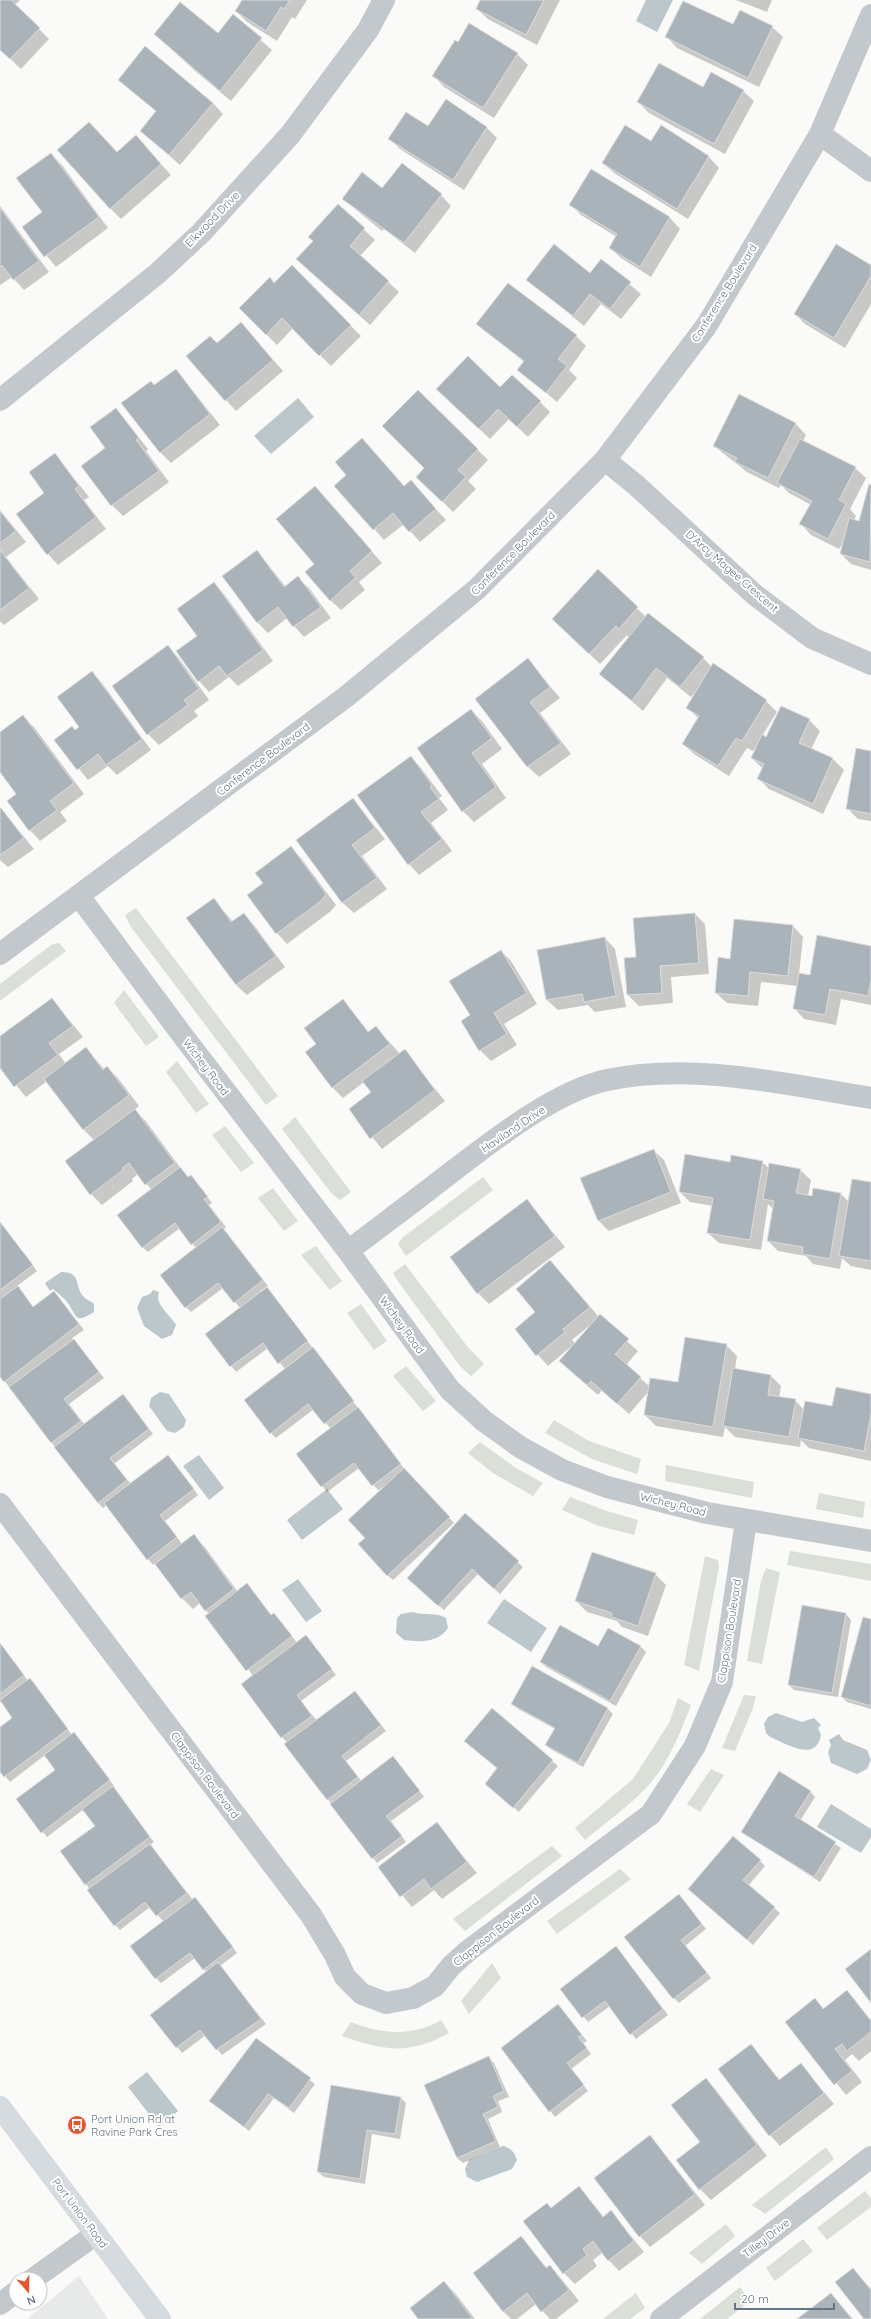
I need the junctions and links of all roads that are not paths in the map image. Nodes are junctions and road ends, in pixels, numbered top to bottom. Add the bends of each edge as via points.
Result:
1 (384, 0) edge
2 (871, 15) edge
3 (820, 134) junction
4 (871, 171) edge
5 (0, 400) edge
6 (605, 460) junction
7 (871, 664) edge
8 (79, 896) junction
9 (0, 954) edge
10 (871, 1098) edge
11 (348, 1250) junction
12 (0, 1504) edge
13 (746, 1521) junction
14 (871, 1541) edge
15 (0, 2107) edge
16 (871, 2157) edge
17 (96, 2234) junction
18 (44, 2271) edge
19 (160, 2319) edge
20 (662, 2319) edge

1 - 5 street, Elkwood Drive via 368,30 290,135 202,232 158,273
2 - 3 street, Conference Boulevard
3 - 4 street
3 - 6 street, Conference Boulevard via 707,325
6 - 7 street, D'Arcy Magee Crescent via 762,600 812,638
6 - 8 street, Conference Boulevard via 478,589 347,696
8 - 9 street, Conference Boulevard
8 - 11 street, Wichey Road
10 - 11 street, Haviland Drive via 768,1081 682,1072 605,1080 571,1093 529,1116
11 - 13 street, Wichey Road via 450,1390 484,1421 520,1447 562,1470 608,1487
12 - 13 street, Clappison Boulevard via 311,1915 345,1977 362,1994 386,2003 413,1998 435,1986 451,1966 470,1950 651,1814 695,1746 722,1682
13 - 14 street, Wichey Road
15 - 17 main road, Port Union Road
16 - 20 street, Tilley Drive
17 - 18 street
17 - 19 main road, Port Union Road

